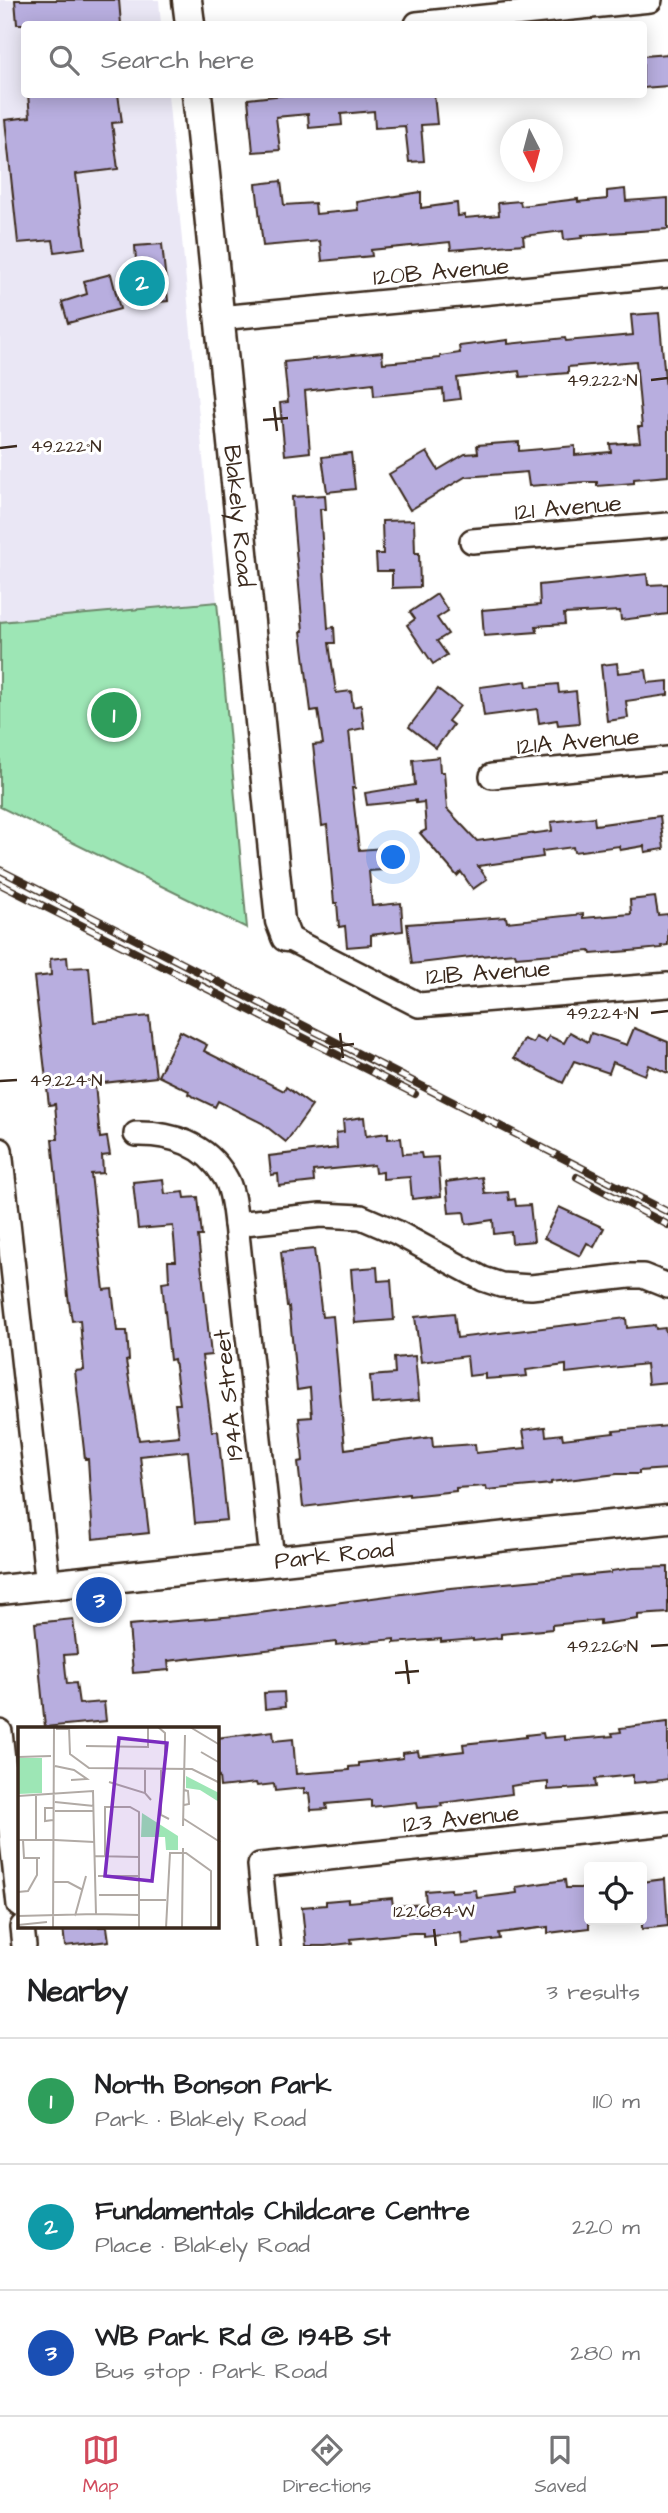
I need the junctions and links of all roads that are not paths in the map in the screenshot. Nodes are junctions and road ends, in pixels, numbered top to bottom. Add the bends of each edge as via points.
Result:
1 (187, 0) edge
2 (650, 0) edge
3 (190, 21) edge
4 (445, 21) edge
5 (197, 98) edge
6 (668, 275) edge
7 (219, 318) junction
8 (668, 525) edge
9 (472, 541) dead end
10 (668, 760) edge
11 (492, 776) dead end
12 (286, 937) joint
13 (668, 985) edge
14 (136, 1135) dead end
15 (0, 1150) edge
16 (236, 1224) junction
17 (668, 1286) edge
18 (668, 1519) edge
19 (272, 1560) junction
20 (48, 1586) junction
21 (0, 1590) edge
22 (0, 1732) edge
23 (668, 1823) edge
24 (18, 1896) edge
25 (22, 1928) edge
26 (24, 1946) edge
27 (268, 1946) edge

1 - 3 street
2 - 4 street
5 - 7 street, Blakely Road
6 - 7 street, 120B Avenue
7 - 12 street, Blakely Road via 280,921
8 - 9 street, 121 Avenue
10 - 11 street, 121A Avenue
12 - 13 street, 121B Avenue via 419,1005
14 - 16 street, 194A Street via 174,1137 206,1156 228,1184
15 - 20 street
16 - 17 street via 361,1217 500,1285 531,1287 643,1276
16 - 19 street, 194A Street
18 - 19 street, Park Road
19 - 20 street, Park Road
20 - 21 street, Park Road
22 - 24 street
23 - 27 street, 123 Avenue via 260,1865
25 - 26 street

